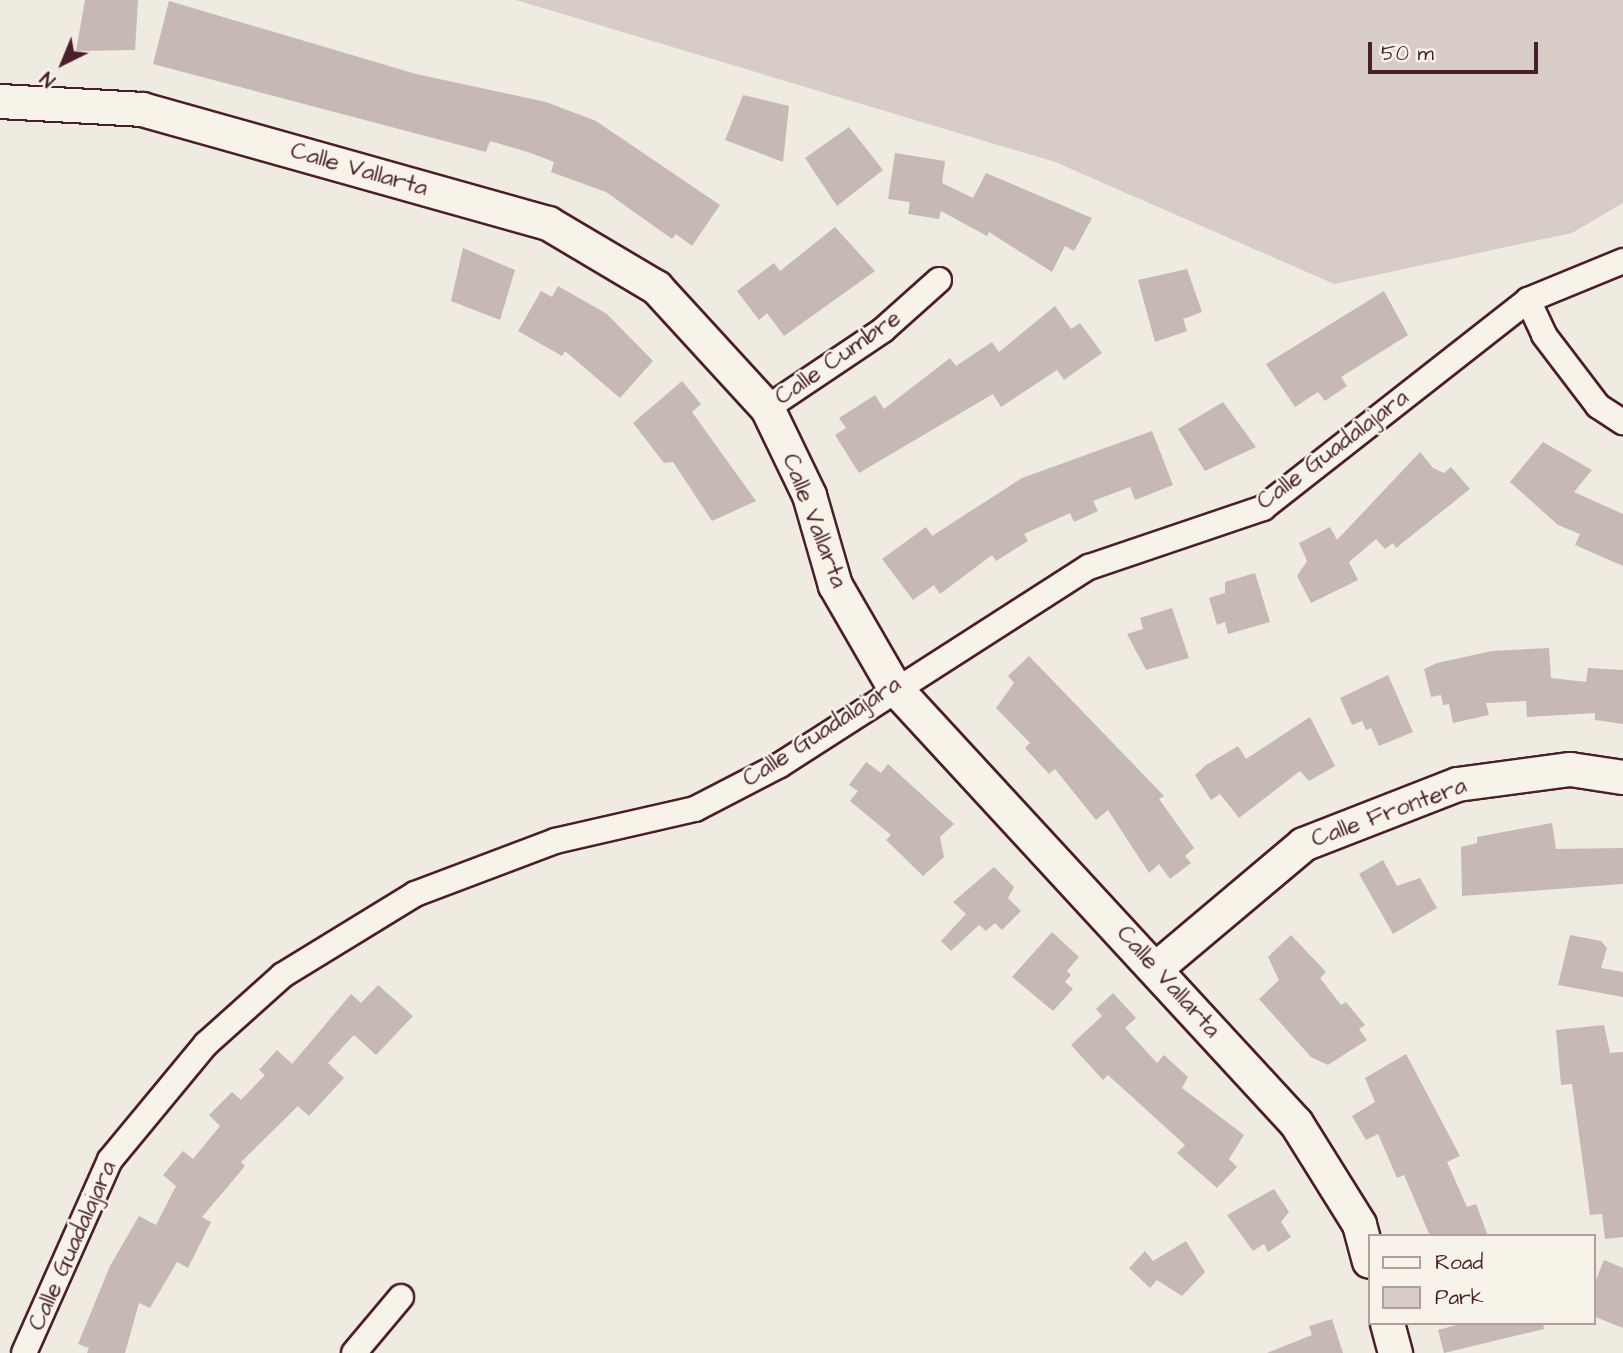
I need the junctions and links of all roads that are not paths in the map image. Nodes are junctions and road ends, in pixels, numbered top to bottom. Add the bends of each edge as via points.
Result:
1 (0, 101) edge
2 (1623, 261) edge
3 (939, 280) dead end
4 (1528, 300) junction
5 (767, 408) junction
6 (1623, 422) edge
7 (894, 687) junction
8 (1623, 778) edge
9 (1156, 968) junction
10 (1368, 1257) edge
11 (401, 1297) dead end
12 (1388, 1325) edge
13 (24, 1353) edge
14 (354, 1353) edge
15 (1395, 1353) edge

1 - 5 street, Calle Vallarta via 142,109 548,223 656,287
2 - 4 street, Calle Guadalajara
3 - 5 street, Calle Cumbre via 883,330
4 - 6 street via 1544,335 1598,406
4 - 7 street, Calle Guadalajara via 1263,508 1089,567
5 - 7 street, Calle Vallarta via 809,495 835,585
7 - 9 street, Calle Vallarta
7 - 13 street, Calle Guadalajara via 780,765 695,809 555,841 415,894 284,975 197,1054 110,1160
8 - 9 street, Calle Frontera via 1570,769 1457,784 1303,844
9 - 10 street, Calle Vallarta via 1296,1123 1359,1224
11 - 14 street
12 - 15 street

